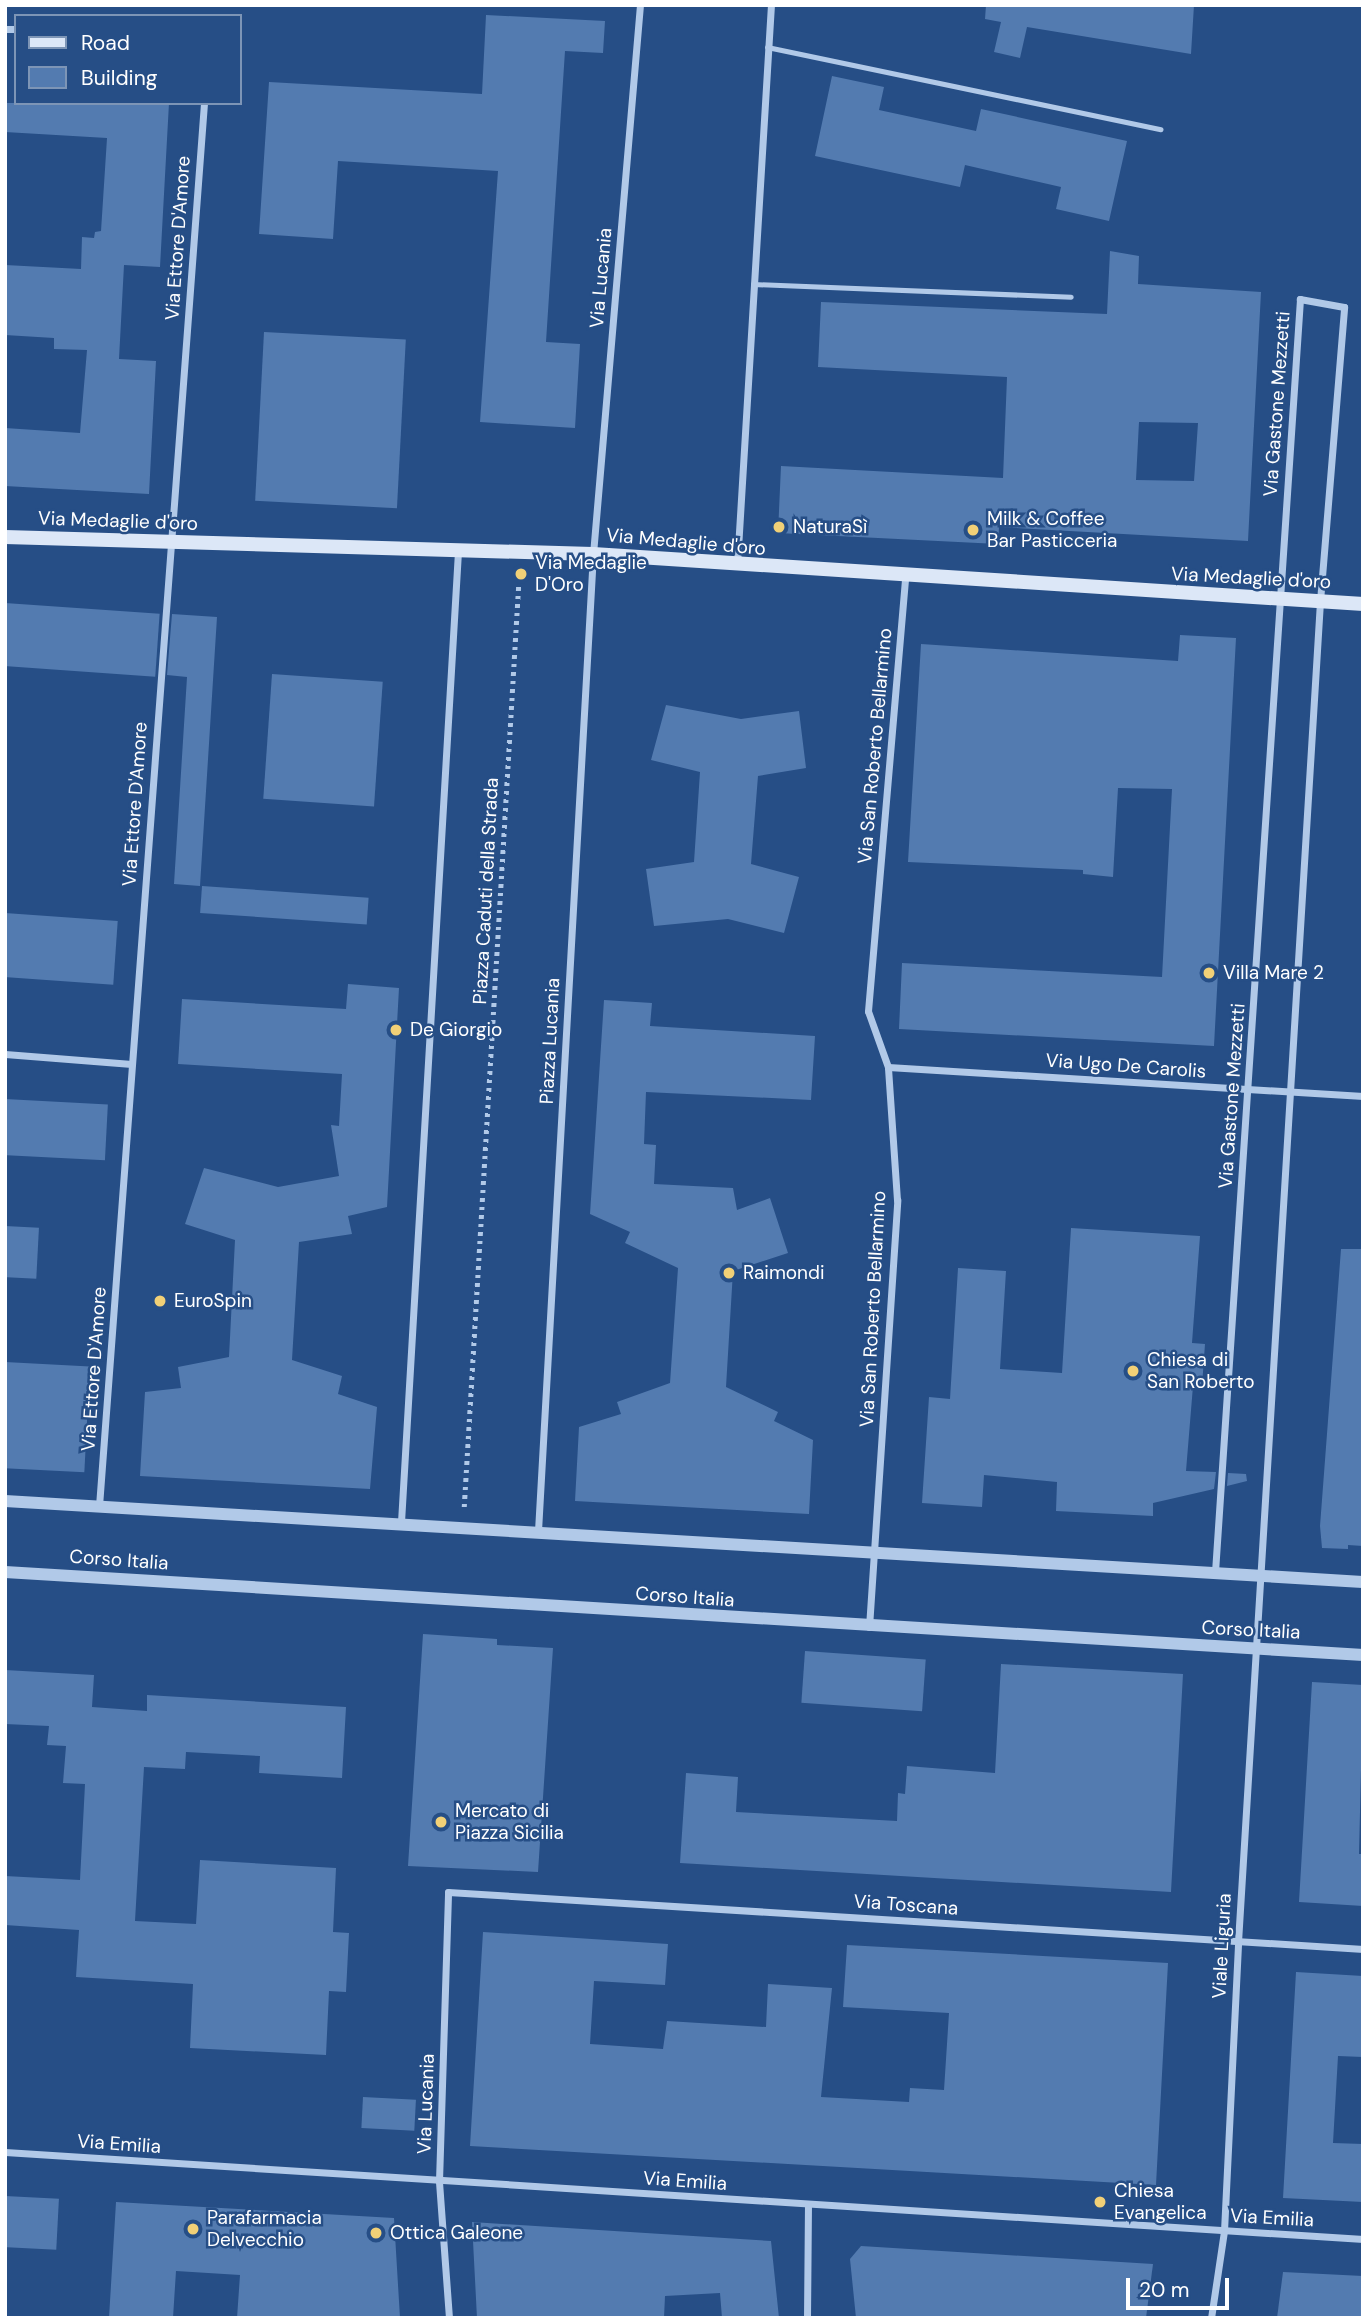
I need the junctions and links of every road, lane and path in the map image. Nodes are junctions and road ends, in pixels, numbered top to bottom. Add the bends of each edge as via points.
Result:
1 (640, 5) edge
2 (771, 5) edge
3 (767, 47) junction
4 (204, 105) edge
5 (1161, 130) dead end
6 (753, 284) junction
7 (1071, 297) dead end
8 (5, 537) edge
9 (170, 541) junction
10 (458, 550) junction
11 (520, 551) junction
12 (593, 554) junction
13 (737, 566) junction
14 (905, 577) junction
15 (1279, 598) junction
16 (1320, 601) junction
17 (1363, 604) edge
18 (5, 1054) edge
19 (132, 1065) junction
20 (888, 1067) junction
21 (1248, 1089) junction
22 (1290, 1092) junction
23 (1363, 1096) edge
24 (5, 1502) edge
25 (99, 1506) junction
26 (401, 1522) junction
27 (463, 1525) junction
28 (538, 1531) junction
29 (874, 1551) junction
30 (5, 1572) edge
31 (1215, 1573) junction
32 (1261, 1575) junction
33 (1363, 1582) edge
34 (869, 1628) junction
35 (1257, 1650) junction
36 (1363, 1655) edge
37 (447, 1892) joint
38 (1238, 1942) junction
39 (1363, 1949) edge
40 (5, 2152) edge
41 (439, 2181) junction
42 (808, 2204) junction
43 (1224, 2231) junction
44 (1363, 2239) edge
45 (449, 2318) edge
46 (807, 2318) edge
47 (1212, 2318) edge

1 - 12 street, Via Lucania
2 - 3 street
3 - 5 lane
3 - 6 street
4 - 9 street, Via Ettore D'Amore
6 - 7 lane
6 - 13 street
8 - 9 main road, Via Medaglie d'oro
9 - 10 main road, Via Medaglie d'oro
9 - 19 street, Via Ettore D'Amore
10 - 11 main road, Via Medaglie d'oro
10 - 26 street
11 - 12 main road, Via Medaglie d'oro
11 - 27 path, Piazza Caduti della Strada
12 - 13 main road, Via Medaglie d'oro
12 - 28 street, Piazza Lucania
13 - 14 main road, Via Medaglie d'oro
14 - 15 main road, Via Medaglie d'oro
14 - 20 street, Via San Roberto Bellarmino via 868,1011
15 - 16 main road, Via Medaglie d'oro
15 - 16 street, Via Gastone Mezzetti via 1300,299 1344,307
15 - 21 street, Via Gastone Mezzetti
16 - 17 main road, Via Medaglie d'oro
16 - 22 street, Via Gastone Mezzetti
18 - 19 street
19 - 25 street, Via Ettore D'Amore
20 - 21 street, Via Ugo De Carolis
20 - 29 street, Via San Roberto Bellarmino via 898,1200
21 - 22 street, Via Ugo De Carolis
21 - 31 street, Via Gastone Mezzetti
22 - 23 street, Via Ugo De Carolis
22 - 32 street, Via Gastone Mezzetti
24 - 25 street
25 - 26 street
26 - 27 street
27 - 28 street
28 - 29 street
29 - 31 street
29 - 34 street, Via San Roberto Bellarmino
30 - 34 street, Corso Italia
31 - 32 street
32 - 33 street
32 - 35 street, Viale Liguria
34 - 35 street, Corso Italia
35 - 36 street, Corso Italia
35 - 38 street, Viale Liguria
37 - 38 street, Via Toscana
37 - 41 street, Via Lucania
38 - 39 street, Via Toscana
38 - 43 street, Viale Liguria
40 - 41 street, Via Emilia
41 - 42 street, Via Emilia
41 - 45 street, Via Lucania
42 - 43 street, Via Emilia
42 - 46 street
43 - 44 street, Via Emilia
43 - 47 street, Viale Liguria

